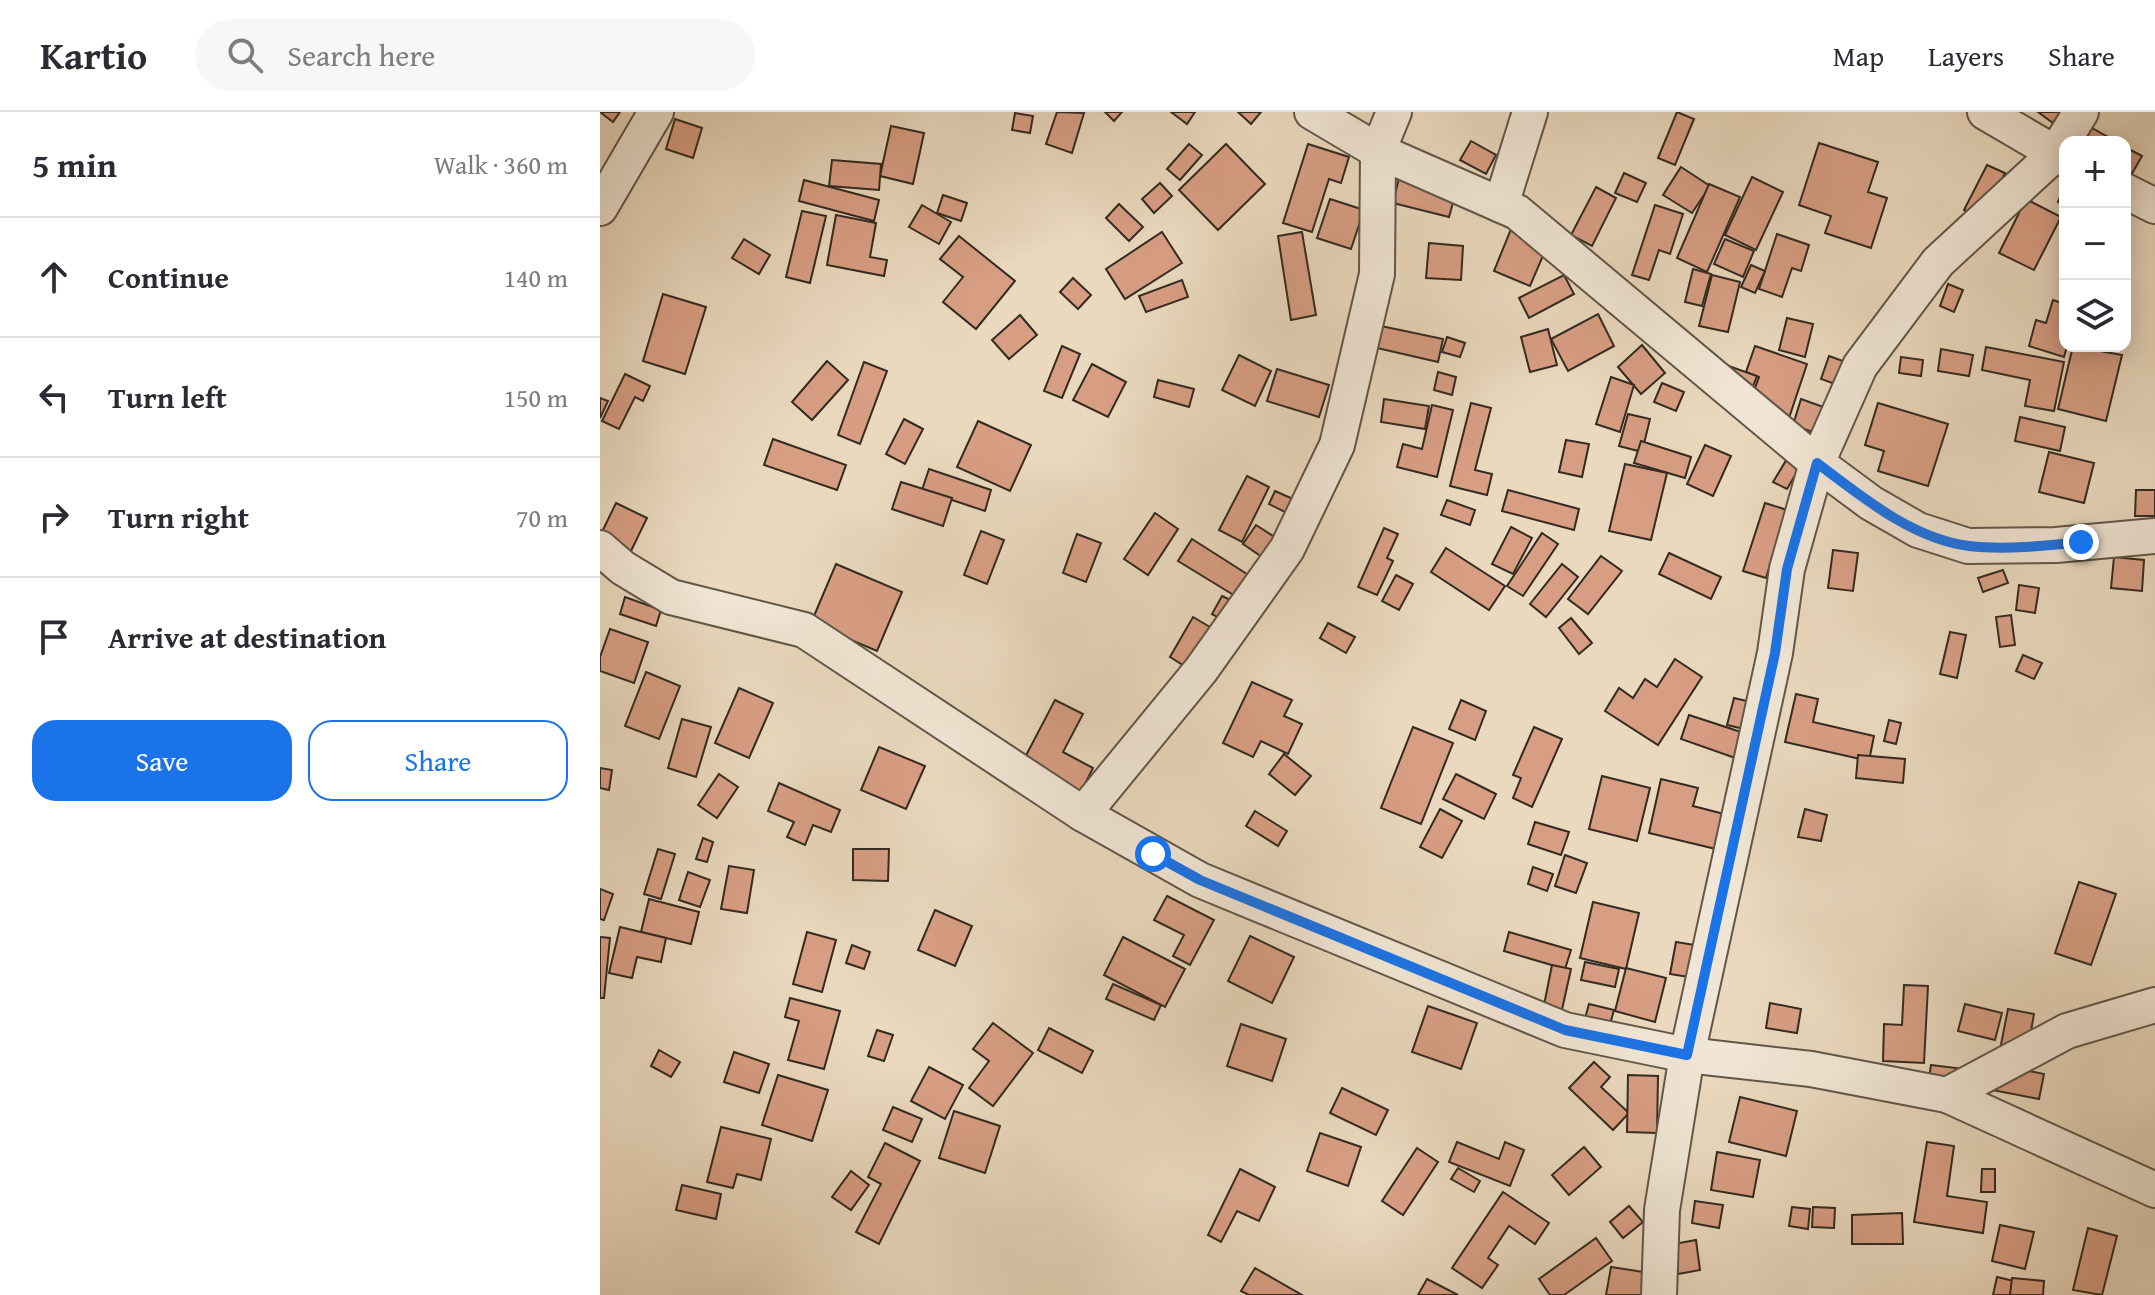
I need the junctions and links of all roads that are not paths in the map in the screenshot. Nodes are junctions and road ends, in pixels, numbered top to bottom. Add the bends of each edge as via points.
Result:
1 (656, 112) edge
2 (1312, 112) edge
3 (1394, 112) edge
4 (1530, 112) edge
5 (1985, 112) edge
6 (2081, 112) edge
7 (2070, 136) edge
8 (1378, 151) junction
9 (2059, 156) edge
10 (2059, 158) edge
11 (2131, 194) edge
12 (1501, 205) junction
13 (2155, 206) edge
14 (600, 208) edge
15 (1817, 463) junction
16 (2155, 536) edge
17 (600, 548) edge
18 (1083, 814) junction
19 (2155, 1005) edge
20 (1687, 1055) junction
21 (1947, 1095) junction
22 (2155, 1190) edge
23 (1659, 1295) edge

1 - 14 street
2 - 8 street
3 - 8 street
4 - 12 street
5 - 9 street
6 - 7 street
8 - 12 street
8 - 18 street via 1377,274 1337,445 1287,549 1201,670
10 - 15 street via 1930,273 1860,366
11 - 13 street
12 - 15 street via 1517,212
15 - 16 street via 1918,530 1968,546
15 - 20 street via 1787,569 1775,653
17 - 18 street via 671,597 804,630
18 - 20 street via 1200,880 1565,1030
19 - 21 street via 2067,1031
20 - 21 street via 1811,1069
20 - 23 street via 1662,1210
21 - 22 street

